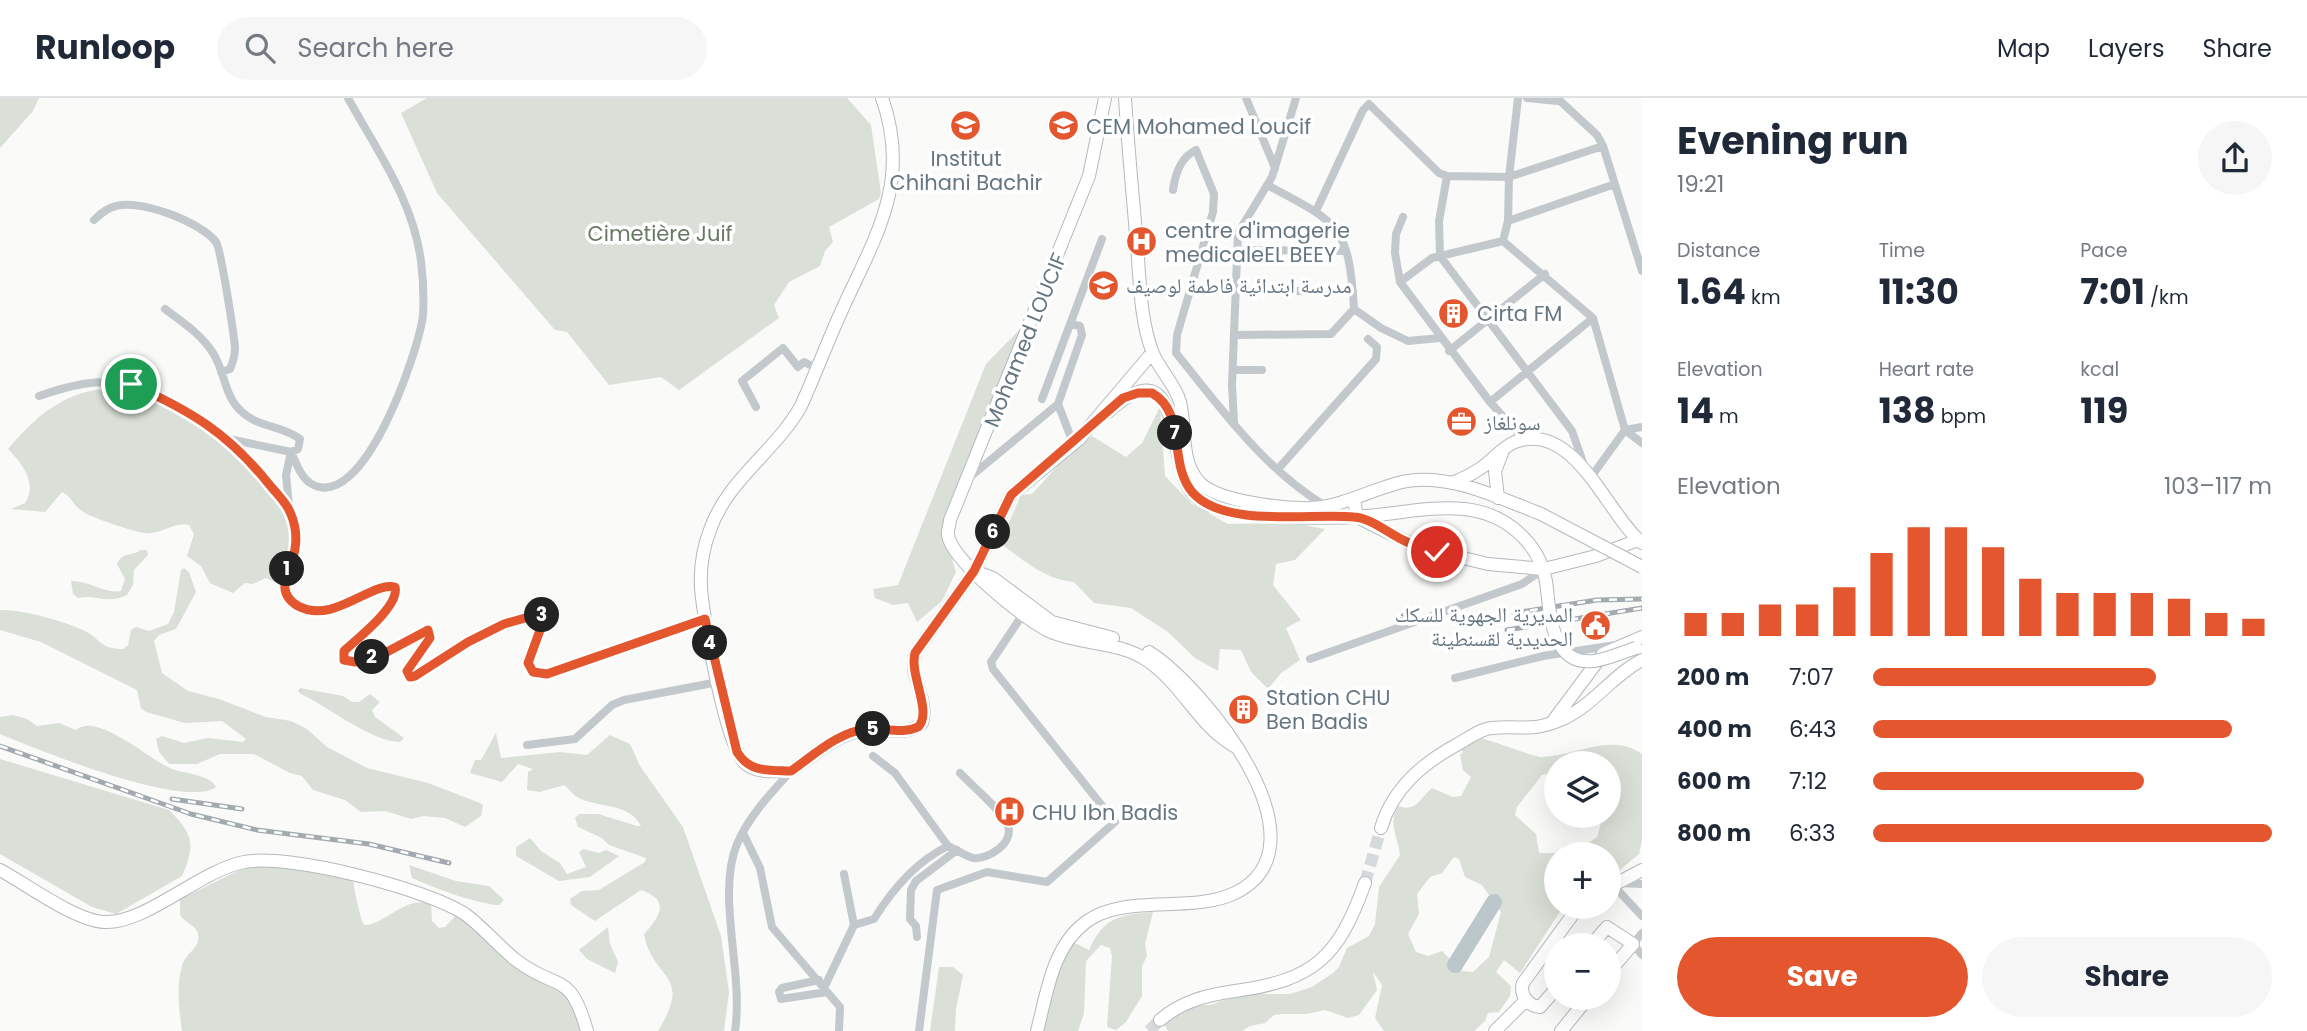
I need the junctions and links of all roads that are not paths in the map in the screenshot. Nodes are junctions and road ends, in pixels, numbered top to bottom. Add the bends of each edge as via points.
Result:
1 (348, 98) edge
2 (883, 98) edge
3 (1105, 98) edge
4 (1125, 98) edge
5 (1246, 98) edge
6 (1518, 98) edge
7 (1527, 98) edge
8 (1294, 99) edge
9 (1558, 99) edge
10 (1101, 127) junction
11 (1127, 130) junction
12 (1603, 146) junction
13 (1275, 168) junction
14 (1447, 176) junction
15 (1509, 177) junction
16 (1615, 184) junction
17 (1268, 185) junction
18 (1173, 190) dead end
19 (1316, 211) junction
20 (1403, 217) dead end
21 (94, 220) dead end
22 (1508, 221) junction
23 (1642, 235) edge
24 (1631, 236) junction
25 (1102, 239) dead end
26 (1503, 241) junction
27 (1238, 250) junction
28 (1346, 251) junction
29 (1440, 256) junction
30 (1642, 271) edge
31 (1545, 274) junction
32 (1400, 282) junction
33 (1236, 290) junction
34 (1353, 292) junction
35 (165, 309) dead end
36 (1354, 309) junction
37 (1593, 318) junction
38 (1489, 321) junction
39 (1070, 324) junction
40 (1234, 335) junction
41 (1440, 338) junction
42 (1368, 339) dead end
43 (1450, 351) junction
44 (1152, 353) junction
45 (818, 369) junction
46 (1233, 370) junction
47 (1262, 370) dead end
48 (221, 372) junction
49 (1526, 372) junction
50 (39, 396) dead end
51 (1042, 399) dead end
52 (1490, 402) junction
53 (1058, 404) junction
54 (755, 407) dead end
55 (1235, 425) junction
56 (1642, 427) edge
57 (1625, 430) junction
58 (227, 438) junction
59 (1524, 440) junction
60 (1076, 441) junction
61 (1642, 443) edge
62 (1506, 447) junction
63 (290, 452) junction
64 (1278, 469) junction
65 (1588, 473) junction
66 (970, 477) junction
67 (1452, 483) junction
68 (1498, 498) junction
69 (1354, 499) junction
70 (1324, 505) junction
71 (289, 509) junction
72 (1357, 517) junction
73 (1640, 541) edge
74 (1642, 567) edge
75 (1544, 569) junction
76 (974, 571) junction
77 (1027, 608) junction
78 (705, 619) junction
79 (1618, 644) junction
80 (1641, 648) edge
81 (1310, 659) dead end
82 (1588, 670) junction
83 (1614, 677) junction
84 (1455, 678) dead end
85 (718, 682) junction
86 (1548, 725) junction
87 (527, 745) dead end
88 (873, 756) dead end
89 (791, 771) junction
90 (960, 773) dead end
91 (1381, 828) tunnel mouth
92 (743, 833) junction
93 (948, 846) junction
94 (957, 850) junction
95 (0, 870) edge
96 (1642, 870) edge
97 (844, 874) dead end
98 (1621, 881) edge
99 (1365, 883) tunnel mouth
100 (1642, 884) edge
101 (1621, 885) edge
102 (1621, 894) edge
103 (1642, 916) edge
104 (1570, 919) edge
105 (853, 925) junction
106 (1602, 933) edge
107 (1616, 933) edge
108 (1642, 933) edge
109 (1621, 936) edge
110 (917, 937) dead end
111 (1633, 944) junction
112 (1642, 955) edge
113 (1621, 958) edge
114 (818, 980) junction
115 (826, 990) junction
116 (1526, 1000) junction
117 (1544, 1002) edge
118 (1578, 1010) edge
119 (1160, 1020) tunnel mouth
120 (587, 1031) edge
121 (735, 1031) edge
122 (839, 1031) edge
123 (919, 1031) edge
124 (1037, 1031) edge
125 (1495, 1031) edge
126 (1561, 1031) edge

1 - 63 street via 402,193 415,228 423,315 401,393 385,428 347,479 331,488 311,484
2 - 45 main road via 893,138 893,189
3 - 10 main road, Mohamed LOUCIF
4 - 11 main road
5 - 13 street
6 - 15 street
7 - 9 street
8 - 13 street
9 - 12 street
10 - 11 main road via 1115,111
10 - 66 main road, Mohamed LOUCIF via 1064,244
11 - 44 main road via 1142,314
12 - 15 street
12 - 16 street
13 - 17 street
14 - 15 street
14 - 19 street via 1369,104
14 - 29 street via 1439,221
15 - 22 street
16 - 22 street
16 - 24 street
17 - 19 street
17 - 27 street via 1238,233
18 - 55 street via 1178,169 1196,150 1214,194 1213,212 1177,335 1176,353
19 - 28 street via 1338,229
20 - 32 street via 1395,253
21 - 48 street via 116,205 129,205 191,223 215,240 223,262 235,347 230,369
22 - 26 street
23 - 24 street
24 - 30 street
25 - 39 street
26 - 29 street
26 - 31 street
27 - 28 street
27 - 33 street
28 - 34 street
29 - 32 street
29 - 38 street
31 - 37 street
31 - 38 street
32 - 41 street
33 - 34 street
33 - 40 street
34 - 36 street
35 - 48 street via 202,339 215,354
36 - 40 street via 1331,334
36 - 41 street via 1408,341
37 - 49 street
37 - 57 street
38 - 43 street
38 - 49 street
39 - 51 street
39 - 53 street via 1080,326 1082,335
40 - 46 street
41 - 43 street
42 - 64 street via 1377,347 1376,359
43 - 52 street
44 - 60 main road
44 - 70 main road via 1180,401 1186,456 1202,485 1244,501 1311,508
45 - 54 street via 804,362 798,367 783,348 742,381
45 - 78 main road via 789,427 717,513 702,569
46 - 47 street
46 - 55 street
48 - 63 street via 240,410 265,426 300,439 298,449
49 - 52 street
49 - 65 street via 1572,431
50 - 58 street via 97,382 131,384 190,411
52 - 59 street
53 - 60 street
53 - 66 street
55 - 64 street
56 - 57 street
57 - 61 street
57 - 65 street
58 - 63 street
58 - 71 street
59 - 62 main road
59 - 65 main road via 1552,443
60 - 72 main road via 1123,398 1152,393 1171,411 1183,479 1194,494 1211,505 1228,512 1273,516
60 - 76 main road via 1011,495
62 - 67 main road via 1481,468
62 - 68 main road via 1495,471
63 - 71 street via 286,475
64 - 70 street via 1304,494
65 - 73 main road
66 - 76 main road, Mohamed LOUCIF via 947,535
67 - 68 main road
67 - 69 main road via 1400,482
68 - 74 main road, bridge via 1541,514
69 - 70 main road
69 - 72 main road
71 - 78 street via 295,549 284,587 292,602 308,609 328,608 350,604 385,587 397,591 379,620 344,651 342,658 348,662 385,653 428,630 430,638 407,671 415,676 504,624 539,614 543,622 528,663 533,672 547,674
72 - 75 main road via 1407,542 1465,560
72 - 75 main road via 1478,509 1517,531
73 - 75 main road
75 - 80 main road, bridge via 1552,628 1565,652 1594,661
75 - 81 street via 1522,584
76 - 77 main road via 988,587
76 - 89 main road via 915,653 912,667 924,712 922,723 906,730 858,731 811,754
77 - 123 street via 992,662 993,669 1115,822 1046,882 986,872 937,890
77 - 124 main road via 1049,632 1130,652 1164,674 1219,738 1234,746 1261,791 1269,817 1270,844 1254,879 1236,893 1116,910 1087,921 1057,957
78 - 85 main road
79 - 80 main road
79 - 82 main road
79 - 84 street via 1543,656
80 - 83 main road
82 - 83 main road
82 - 86 main road via 1566,707
83 - 86 main road via 1575,712
85 - 87 street via 624,700 602,713 575,739
85 - 89 main road via 730,734 742,761 758,770
86 - 91 main road via 1528,730 1491,728 1452,747 1407,782
88 - 93 street via 895,773
89 - 92 street
90 - 94 street via 1009,827 1004,844 983,857 972,858
92 - 114 street via 760,868 772,927
92 - 121 street via 731,867 738,996
93 - 94 street
93 - 105 street via 919,865 874,919
94 - 110 street via 916,881 911,890 910,919
95 - 120 main road via 73,913 106,922 127,919 208,876 250,861 326,867 424,897 465,915 517,961 574,994
96 - 98 main road
97 - 105 street
99 - 119 main road via 1343,935 1309,969 1278,985 1198,999
100 - 101 street
102 - 103 street
104 - 116 main road via 1522,984
105 - 115 street
106 - 107 main road via 1607,927
108 - 111 street
109 - 111 main road
111 - 112 street
111 - 113 main road
114 - 115 street
114 - 115 street via 782,988 781,999
115 - 122 street via 840,1007
116 - 117 main road via 1540,1007
116 - 125 main road
118 - 126 main road

